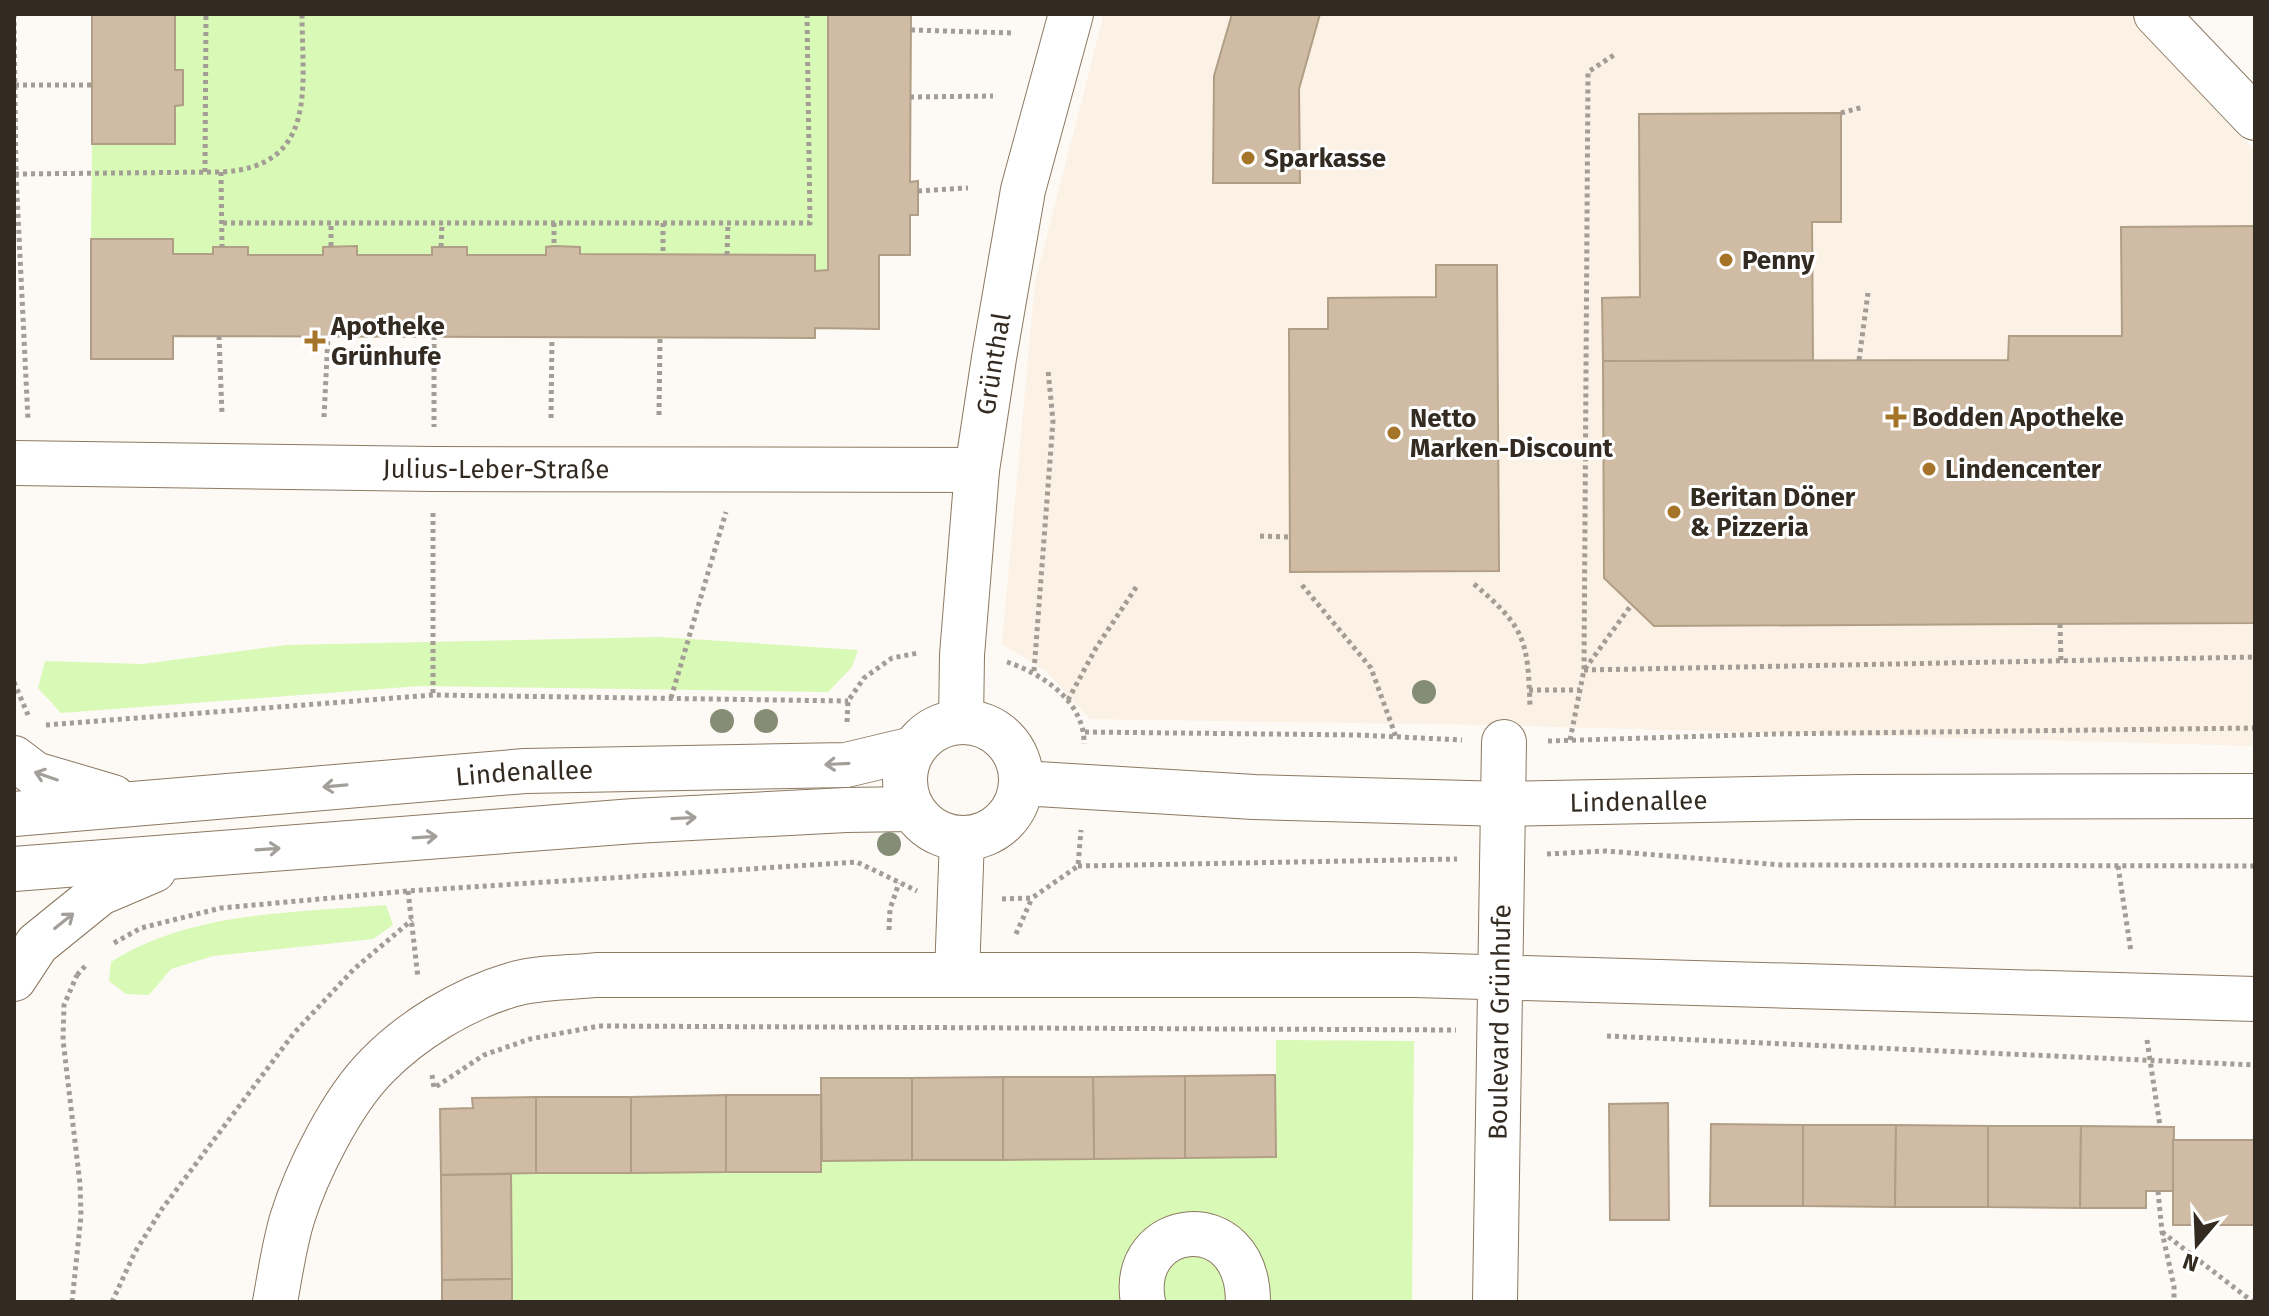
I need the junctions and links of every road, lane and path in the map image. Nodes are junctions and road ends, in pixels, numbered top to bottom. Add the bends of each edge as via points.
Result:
1 (14, 14) edge
2 (206, 14) edge
3 (302, 14) edge
4 (807, 14) edge
5 (1071, 14) edge
6 (2156, 14) edge
7 (911, 30) dead end
8 (1012, 33) dead end
9 (1614, 55) dead end
10 (15, 85) edge
11 (92, 85) dead end
12 (993, 96) dead end
13 (910, 97) dead end
14 (1863, 107) dead end
15 (1841, 113) dead end
16 (2255, 118) edge
17 (205, 172) junction
18 (221, 172) junction
19 (15, 174) edge
20 (968, 188) dead end
21 (918, 191) dead end
22 (223, 223) junction
23 (331, 223) junction
24 (442, 223) junction
25 (554, 223) junction
26 (663, 223) junction
27 (728, 223) junction
28 (331, 246) dead end
29 (554, 246) dead end
30 (222, 247) dead end
31 (441, 247) dead end
32 (663, 254) dead end
33 (727, 255) dead end
34 (1868, 293) dead end
35 (219, 336) dead end
36 (328, 336) dead end
37 (552, 337) dead end
38 (660, 337) dead end
39 (1859, 360) dead end
40 (1048, 370) dead end
41 (222, 414) dead end
42 (659, 415) dead end
43 (324, 417) dead end
44 (551, 418) dead end
45 (23, 464) edge
46 (739, 470) junction
47 (977, 470) junction
48 (1260, 536) dead end
49 (1290, 537) dead end
50 (1474, 584) dead end
51 (1302, 585) dead end
52 (1137, 586) dead end
53 (1632, 604) dead end
54 (2060, 624) dead end
55 (962, 655) junction
56 (2255, 657) edge
57 (2061, 661) junction
58 (1584, 670) junction
59 (1034, 671) junction
60 (1529, 690) junction
61 (1580, 690) junction
62 (671, 698) junction
63 (1068, 700) junction
64 (848, 701) junction
65 (961, 722) junction
66 (2255, 728) edge
67 (1085, 732) junction
68 (1396, 737) junction
69 (1570, 740) junction
70 (24, 742) edge
71 (1518, 742) junction
72 (913, 749) junction
73 (846, 765) junction
74 (1021, 783) junction
75 (1084, 788) junction
76 (2255, 796) edge
77 (134, 803) junction
78 (1504, 804) junction
79 (912, 809) junction
80 (846, 810) junction
81 (14, 814) edge
82 (962, 839) junction
83 (1606, 851) dead end
84 (190, 855) junction
85 (1416, 861) dead end
86 (857, 862) junction
87 (1078, 866) junction
88 (2255, 866) edge
89 (14, 869) edge
90 (408, 891) junction
91 (960, 900) junction
92 (412, 920) junction
93 (102, 949) dead end
94 (94, 958) dead end
95 (25, 962) edge
96 (957, 974) junction
97 (77, 975) junction
98 (1503, 976) junction
99 (2255, 999) edge
100 (424, 1026) junction
101 (1501, 1030) junction
102 (1607, 1036) dead end
103 (2152, 1060) junction
104 (2255, 1065) edge
105 (434, 1088) dead end
106 (2160, 1126) dead end
107 (2158, 1191) dead end
108 (2162, 1232) junction
109 (72, 1302) edge
110 (112, 1302) edge
111 (275, 1302) edge
112 (1143, 1302) edge
113 (1248, 1302) edge
114 (1495, 1302) edge
115 (2174, 1302) edge
116 (2253, 1302) edge

1 - 10 path
2 - 17 path
3 - 18 path via 302,109 290,141 263,164
4 - 27 path via 810,223
5 - 47 street, Grünthal via 1023,190
6 - 16 street
7 - 8 path
9 - 58 path via 1588,72
10 - 11 path
10 - 19 path
12 - 13 path
14 - 15 path
17 - 18 path
17 - 19 path
18 - 22 path
19 - 45 path via 27,418
20 - 21 path
22 - 23 path
22 - 30 path
23 - 24 path
23 - 28 path
24 - 25 path
24 - 31 path
25 - 26 path
25 - 29 path
26 - 27 path
26 - 32 path
27 - 33 path
34 - 39 path
35 - 41 path
36 - 43 path
37 - 44 path
38 - 42 path
40 - 59 path via 1053,421
45 - 46 street, Julius-Leber-Straße
46 - 47 street, Julius-Leber-Straße
46 - 62 path
47 - 55 street, Grünthal
48 - 49 path
50 - 60 path via 1504,609 1522,638
51 - 68 path via 1371,668
52 - 63 path
53 - 58 path
54 - 57 path
55 - 59 path
55 - 64 path via 923,651 892,658 864,678
55 - 65 street, Grünthal
56 - 57 path
57 - 58 path
58 - 61 path
59 - 63 path
60 - 61 path
60 - 71 path
61 - 69 path
62 - 64 path
62 - 70 path via 433,695
63 - 67 path
64 - 73 path
65 - 72 street via 934,730
65 - 74 street via 985,727 1004,739 1020,767
66 - 69 path
67 - 68 path
67 - 75 path
68 - 71 path
69 - 71 path
77 -> 70 street, Lindenallee via 35,774
71 - 78 street, Boulevard Grünhufe
72 - 73 street, Lindenallee
72 - 79 street via 904,779
73 -> 77 street, Lindenallee via 525,771
74 - 75 street, Lindenallee
74 - 82 street via 1009,816 988,833
75 - 78 street, Lindenallee
75 - 87 path
76 - 78 street, Lindenallee
77 - 81 street, Lindenallee
78 - 98 street, Boulevard Grünhufe
79 - 80 street, Lindenallee
79 - 82 street via 925,825
84 -> 80 street, Lindenallee
80 - 86 path
82 - 91 street
83 - 88 path via 1782,865
84 - 89 street, Lindenallee
95 -> 84 street, Lindenallee via 100,893
85 - 87 path
86 - 90 path
86 - 91 path via 927,895
87 - 91 path via 1032,898
90 - 92 path
90 - 93 path via 221,908 141,928
91 - 96 street
92 - 100 path
92 - 110 path via 354,969 294,1033 162,1209
94 - 97 path
95 - 97 path
96 - 98 street
96 - 100 street via 596,975 513,984
97 - 109 path via 64,1005 63,1040 80,1184
98 - 99 street
98 - 101 street, Boulevard Grünhufe
100 - 111 street via 376,1066 315,1161 292,1219
101 - 105 path via 599,1026 530,1039 484,1055
101 - 114 street, Boulevard Grünhufe
102 - 103 path
103 - 104 path
103 - 106 path
107 - 108 path
108 - 115 path
108 - 116 path
112 - 113 street via 1143,1269 1152,1253 1167,1241 1203,1234 1235,1253 1244,1269

